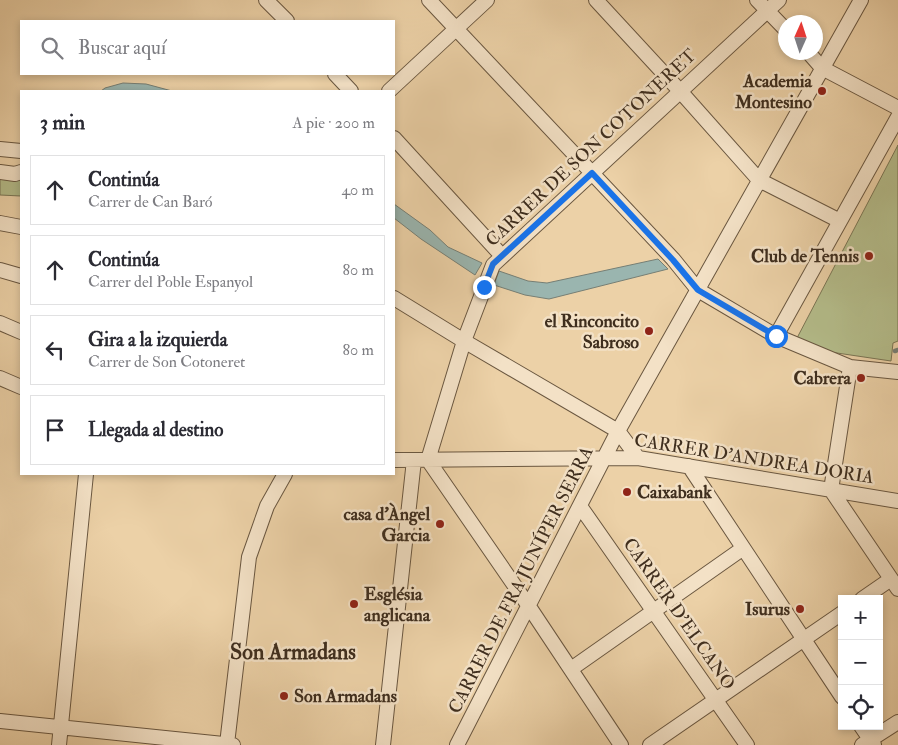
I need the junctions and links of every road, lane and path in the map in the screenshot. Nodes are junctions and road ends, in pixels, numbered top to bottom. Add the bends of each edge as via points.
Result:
1 (266, 0) edge
2 (429, 0) edge
3 (487, 0) edge
4 (596, 0) edge
5 (757, 0) edge
6 (778, 0) edge
7 (860, 0) edge
8 (767, 11) junction
9 (286, 20) edge
10 (778, 22) edge
11 (456, 28) junction
12 (815, 60) edge
13 (822, 68) junction
14 (336, 75) edge
15 (350, 90) edge
16 (390, 90) edge
17 (680, 91) junction
18 (898, 108) edge
19 (898, 118) edge
20 (395, 139) edge
21 (0, 172) edge
22 (20, 172) edge
23 (592, 173) junction
24 (759, 180) junction
25 (840, 221) junction
26 (0, 223) edge
27 (20, 227) edge
28 (497, 260) junction
29 (0, 270) edge
30 (20, 276) edge
31 (698, 290) junction
32 (395, 299) edge
33 (0, 324) edge
34 (20, 332) edge
35 (776, 336) junction
36 (464, 342) junction
37 (850, 367) junction
38 (898, 372) edge
39 (0, 378) edge
40 (20, 387) edge
41 (618, 431) junction
42 (605, 457) junction
43 (638, 458) junction
44 (395, 460) edge
45 (414, 460) junction
46 (428, 460) junction
47 (689, 466) junction
48 (86, 475) edge
49 (284, 475) edge
50 (831, 490) junction
51 (898, 501) edge
52 (580, 506) junction
53 (742, 549) junction
54 (894, 584) edge
55 (871, 595) edge
56 (528, 605) junction
57 (654, 611) junction
58 (838, 616) edge
59 (803, 640) junction
60 (571, 669) junction
61 (838, 692) edge
62 (716, 700) junction
63 (0, 721) edge
64 (898, 722) edge
65 (61, 727) junction
66 (863, 730) edge
67 (869, 743) edge
68 (207, 744) edge
69 (59, 745) edge
70 (230, 745) edge
71 (382, 745) edge
72 (457, 745) edge
73 (621, 745) edge
74 (650, 745) edge
75 (747, 745) edge

1 - 9 street
2 - 11 street
3 - 11 street
4 - 17 street
5 - 8 street
6 - 8 street, CARRER DE SON COTONERET
7 - 13 street, CARRER DE FRA JUNÍPER SERRA
8 - 10 street
8 - 17 street, CARRER DE SON COTONERET
11 - 16 street
11 - 23 street
12 - 13 street
13 - 18 street
13 - 24 street, CARRER DE FRA JUNÍPER SERRA
14 - 15 street
17 - 23 street, CARRER DE SON COTONERET
17 - 24 street
19 - 25 street
20 - 28 street
21 - 22 street
23 - 28 street, CARRER DE SON COTONERET
23 - 31 street
24 - 25 street
24 - 31 street, CARRER DE FRA JUNÍPER SERRA
25 - 35 street
26 - 27 street
28 - 36 street, CARRER DE SON COTONERET
29 - 30 street
31 - 35 street
31 - 41 street, CARRER DE FRA JUNÍPER SERRA
32 - 36 street
33 - 34 street
35 - 37 street
36 - 41 street
36 - 46 street, CARRER DE SON COTONERET
37 - 38 street
37 - 50 street
39 - 40 street
41 - 42 street, CARRER DE FRA JUNÍPER SERRA
41 - 43 street
42 - 43 street, CARRER D'ANDREA DORIA
42 - 46 street, CARRER D'ANDREA DORIA
42 - 52 street, CARRER DE FRA JUNÍPER SERRA
43 - 47 street, CARRER D'ANDREA DORIA
44 - 45 street, CARRER D'ANDREA DORIA
45 - 46 street, CARRER D'ANDREA DORIA
45 - 71 street
46 - 56 street
47 - 50 street, CARRER D'ANDREA DORIA
47 - 53 street
48 - 65 street
49 - 70 street via 267,506 249,557
50 - 51 street, CARRER D'ANDREA DORIA
50 - 54 street
52 - 56 street, CARRER DE FRA JUNÍPER SERRA
52 - 57 street, CARRER D'ELCANO
53 - 57 street
53 - 59 street
54 - 55 street
56 - 60 street
56 - 72 street, CARRER DE FRA JUNÍPER SERRA
57 - 60 street
57 - 62 street, CARRER D'ELCANO
58 - 59 street
59 - 61 street
59 - 62 street
60 - 73 street
62 - 74 street
62 - 75 street, CARRER D'ELCANO
63 - 65 street
64 - 67 street
65 - 68 street
65 - 69 street
66 - 67 street
68 - 70 street

